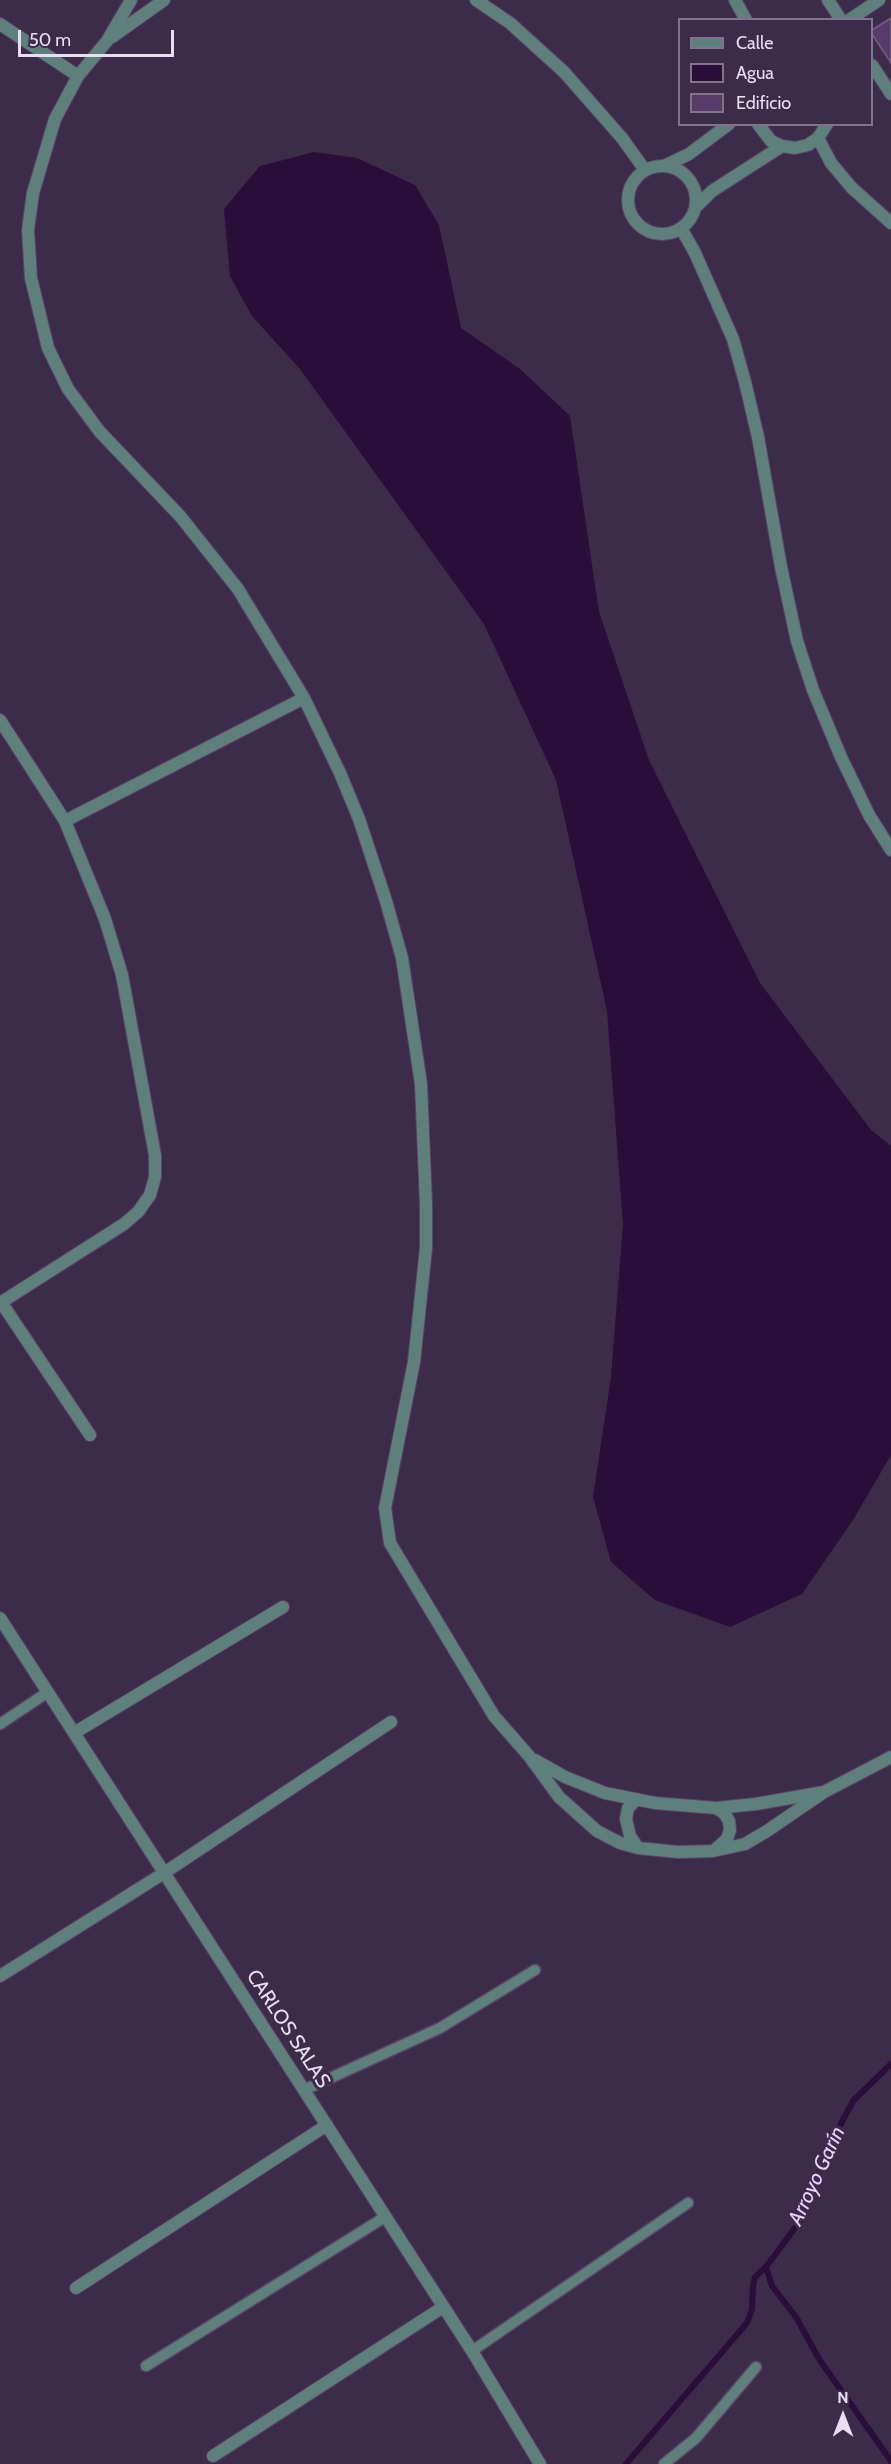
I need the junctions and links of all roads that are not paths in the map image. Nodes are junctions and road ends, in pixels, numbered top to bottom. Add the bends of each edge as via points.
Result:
1 (131, 0) edge
2 (164, 0) edge
3 (476, 0) edge
4 (735, 0) edge
5 (828, 0) edge
6 (879, 0) edge
7 (745, 18) edge
8 (840, 18) edge
9 (852, 18) edge
10 (0, 24) edge
11 (106, 41) junction
12 (873, 67) edge
13 (78, 76) junction
14 (891, 94) edge
15 (726, 126) edge
16 (760, 126) edge
17 (826, 126) edge
18 (818, 138) junction
19 (782, 146) junction
20 (664, 166) junction
21 (645, 170) junction
22 (696, 207) junction
23 (891, 223) edge
24 (681, 228) junction
25 (304, 698) junction
26 (0, 720) edge
27 (65, 821) junction
28 (891, 850) edge
29 (1, 1302) edge
30 (90, 1435) dead end
31 (282, 1607) dead end
32 (0, 1618) edge
33 (48, 1692) junction
34 (392, 1722) dead end
35 (0, 1724) edge
36 (74, 1733) junction
37 (529, 1756) junction
38 (891, 1757) edge
39 (824, 1792) junction
40 (635, 1801) junction
41 (716, 1808) junction
42 (639, 1848) junction
43 (713, 1851) junction
44 (164, 1873) junction
45 (535, 1970) dead end
46 (0, 1976) edge
47 (304, 2090) junction
48 (327, 2125) junction
49 (688, 2203) dead end
50 (385, 2217) junction
51 (76, 2288) dead end
52 (443, 2307) junction
53 (472, 2351) junction
54 (146, 2366) dead end
55 (756, 2367) dead end
56 (213, 2456) dead end
57 (540, 2464) edge
58 (664, 2464) edge

1 - 11 street
2 - 11 street
3 - 21 street via 510,23 564,72
4 - 7 street
5 - 8 street
6 - 9 street
10 - 13 street
11 - 13 street
12 - 14 street
13 - 25 street via 55,119 42,159 28,230 31,278 48,348 68,389 100,432 173,508 238,589
15 - 20 street via 689,154
16 - 19 street via 771,141
17 - 18 street
18 - 19 street via 795,148
18 - 23 street via 831,163 852,188
19 - 22 street via 712,191
20 - 21 street
20 - 22 street via 685,175 696,195
21 - 24 street via 631,186 629,208 633,218 649,231 671,232
22 - 24 street
24 - 28 street via 733,339 758,436 797,641 813,690 841,757
25 - 27 street
25 - 37 street via 359,819 386,901 402,958 421,1084 426,1248 414,1362 387,1486 386,1529 397,1558 488,1706
26 - 27 street
27 - 29 street via 105,919 122,975 155,1155 155,1177 150,1195 124,1224
29 - 30 street
31 - 36 street
32 - 33 street, CARLOS SALAS
33 - 35 lane
33 - 36 street, CARLOS SALAS
34 - 44 street
36 - 44 street, CARLOS SALAS
37 - 40 street via 565,1777
37 - 42 street via 559,1797 597,1832
38 - 39 street
39 - 41 street
39 - 43 street via 745,1844
40 - 41 street
40 - 42 street via 628,1808 626,1819 630,1836
41 - 43 street via 724,1813 730,1830 727,1839
42 - 43 street
44 - 46 street
44 - 47 street, CARLOS SALAS
45 - 47 lane via 440,2028
47 - 48 street, CARLOS SALAS
48 - 50 street, CARLOS SALAS
48 - 51 street
49 - 53 lane
50 - 52 street, CARLOS SALAS
50 - 54 lane
52 - 53 street, CARLOS SALAS
52 - 56 street
53 - 57 street, CARLOS SALAS
55 - 58 lane via 696,2438

